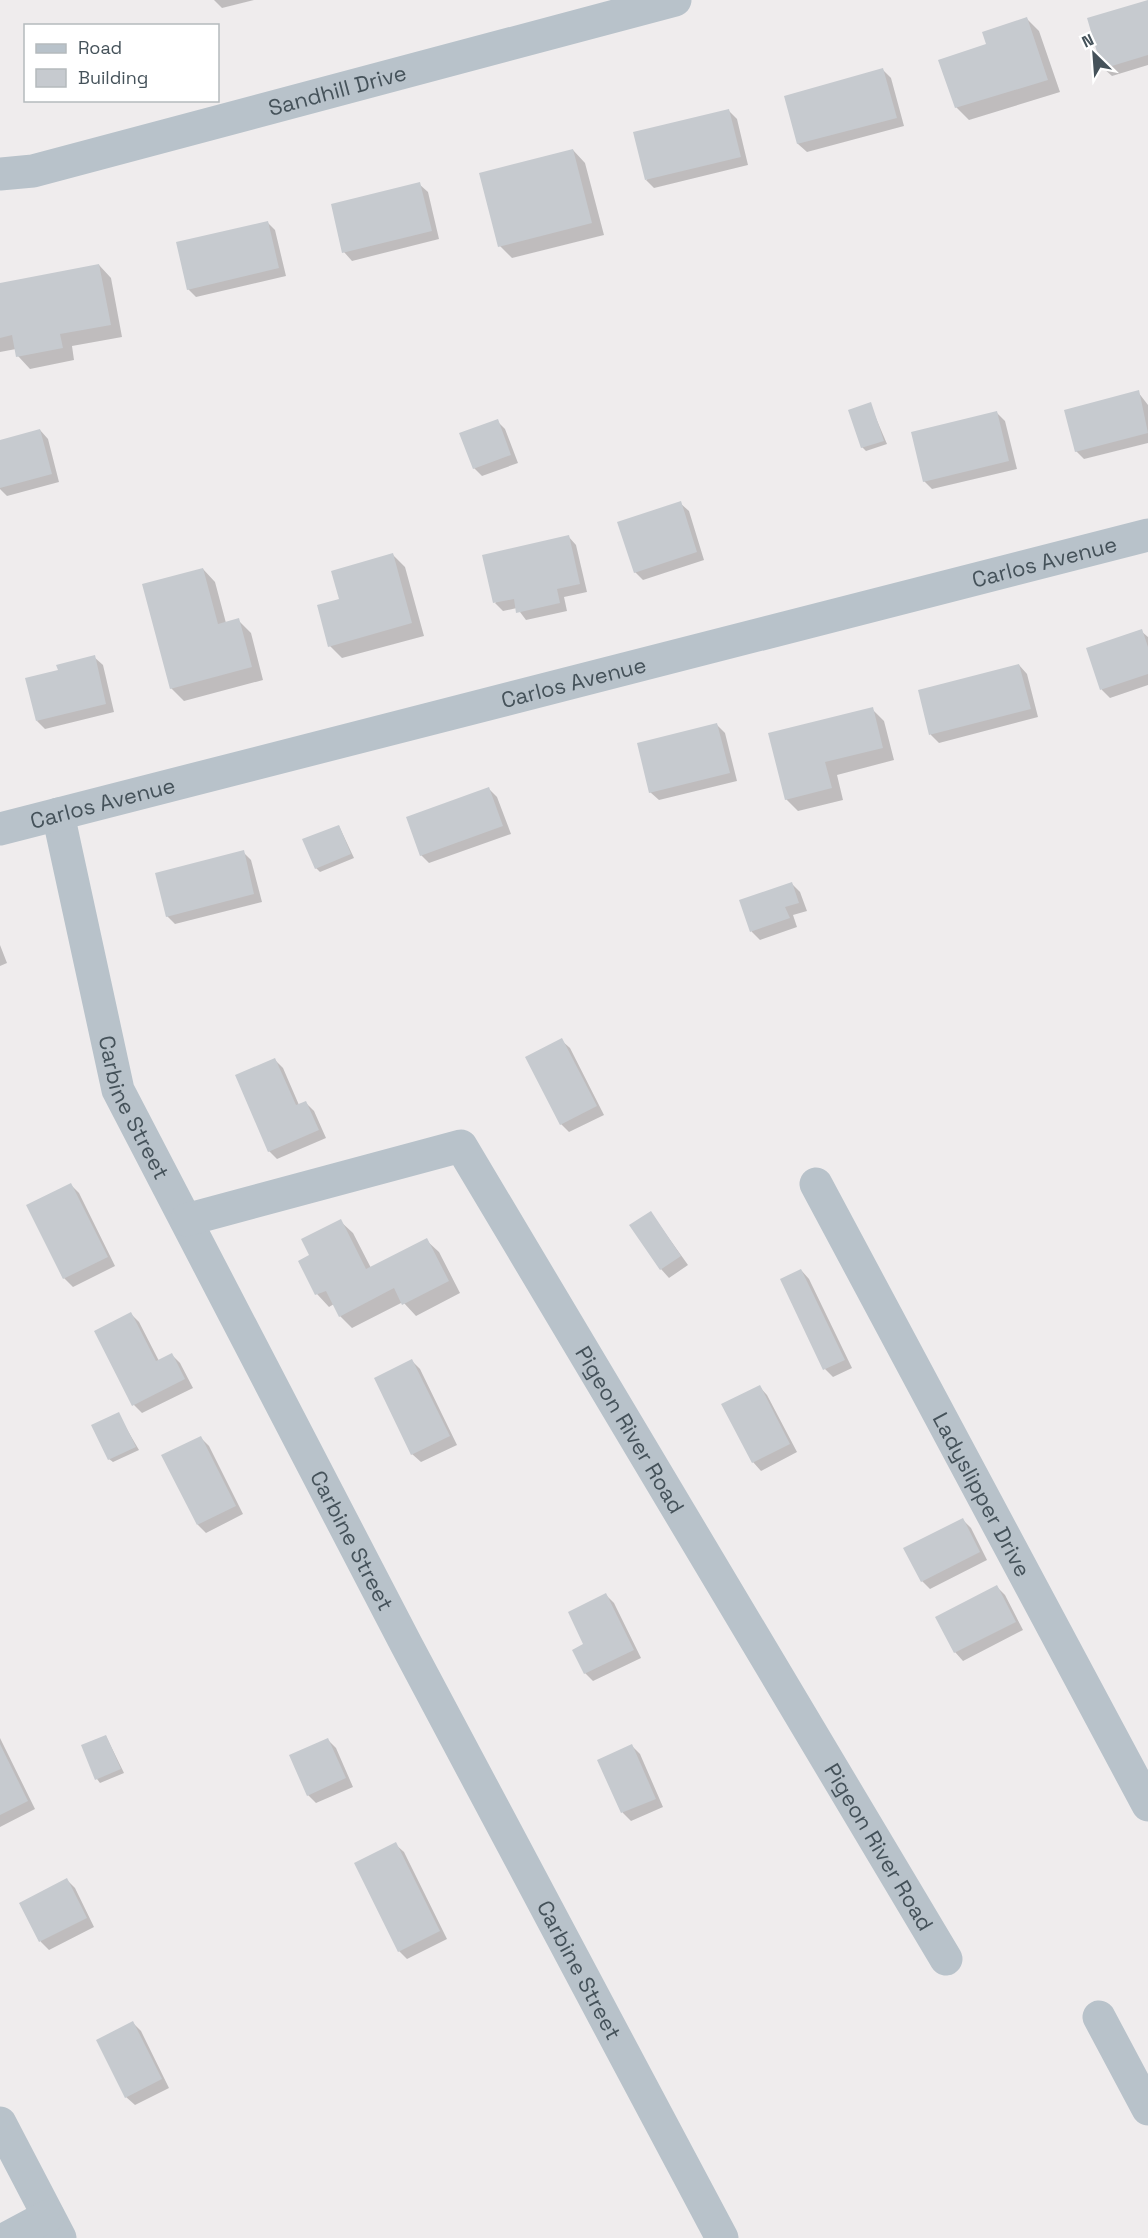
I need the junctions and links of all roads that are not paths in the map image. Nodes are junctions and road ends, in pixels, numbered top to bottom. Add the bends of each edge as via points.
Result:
1 (675, 0) edge
2 (0, 174) edge
3 (1148, 535) edge
4 (58, 814) junction
5 (0, 829) edge
6 (816, 1184) dead end
7 (186, 1220) junction
8 (1148, 1805) edge
9 (946, 1959) dead end
10 (1099, 2017) dead end
11 (1148, 2109) edge
12 (0, 2123) edge
13 (54, 2227) edge
14 (7, 2238) edge
15 (723, 2238) edge

1 - 2 street, Sandhill Drive via 33,171
3 - 4 street, Carlos Avenue
4 - 5 street, Carlos Avenue
4 - 7 street, Carbine Street via 118,1090
6 - 8 street, Ladyslipper Drive
7 - 9 street, Pigeon River Road via 461,1146
7 - 15 street, Carbine Street via 406,1644
10 - 11 street
12 - 13 street
13 - 14 street

